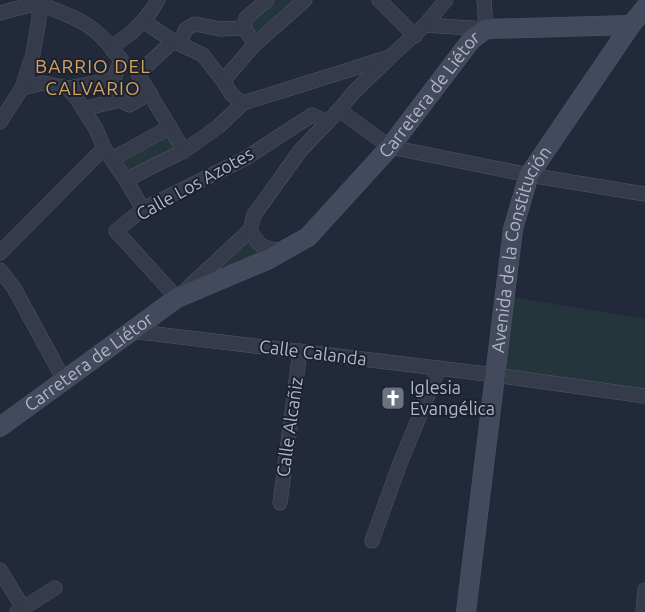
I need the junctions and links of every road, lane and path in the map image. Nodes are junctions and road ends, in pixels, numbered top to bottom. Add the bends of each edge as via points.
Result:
1 (158, 0) edge
2 (267, 0) edge
3 (305, 0) edge
4 (379, 0) edge
5 (446, 0) edge
6 (484, 0) edge
7 (41, 1) edge
8 (645, 8) edge
9 (1, 17) edge
10 (143, 21) junction
11 (638, 24) edge
12 (425, 26) junction
13 (244, 28) junction
14 (486, 29) junction
15 (414, 36) junction
16 (176, 42) junction
17 (255, 44) junction
18 (114, 52) junction
19 (390, 57) junction
20 (114, 79) junction
21 (223, 80) junction
22 (22, 88) junction
23 (68, 88) junction
24 (150, 93) junction
25 (120, 100) junction
26 (243, 102) junction
27 (83, 109) junction
28 (339, 110) junction
29 (0, 122) edge
30 (328, 122) junction
31 (170, 127) junction
32 (390, 147) junction
33 (184, 151) junction
34 (108, 153) junction
35 (529, 175) junction
36 (126, 180) junction
37 (645, 194) edge
38 (143, 209) junction
39 (250, 230) junction
40 (283, 251) junction
41 (0, 253) edge
42 (0, 270) edge
43 (177, 298) junction
44 (131, 330) junction
45 (300, 351) junction
46 (439, 368) junction
47 (495, 376) junction
48 (64, 380) junction
49 (645, 396) edge
50 (0, 427) edge
51 (280, 504) dead end
52 (372, 541) dead end
53 (0, 570) edge
54 (55, 588) dead end
55 (645, 590) edge
56 (20, 610) edge
57 (466, 612) edge
58 (643, 612) edge

1 - 10 street
2 - 13 street via 246,18
3 - 17 street
4 - 15 street
5 - 12 street, Carretera de Liétor
6 - 14 street
7 - 9 street
7 - 18 street via 89,25
7 - 22 street via 33,54
8 - 11 street, Avenida de la Constitución
10 - 16 street
10 - 18 street via 117,43
11 - 14 street, Carretera de Liétor
11 - 35 street, Avenida de la Constitución
12 - 14 street
12 - 15 street, Carretera de Liétor
13 - 16 street via 220,29 195,24
13 - 17 street
14 - 32 street, Carretera de Liétor via 472,40
15 - 19 street, Carretera de Liétor
16 - 21 street via 203,55
16 - 24 street via 138,74
17 - 21 street
18 - 20 street via 122,59
19 - 26 street
19 - 28 street, Carretera de Liétor
20 - 23 street
20 - 25 street
21 - 26 street via 232,96
22 - 23 street via 43,83
22 - 29 street
23 - 27 street
24 - 25 street via 129,105
24 - 31 street
25 - 27 street
26 - 33 street via 219,126
27 - 34 street
28 - 30 street, Carretera de Liétor
28 - 32 street
30 - 38 street, Calle Los Azotes via 312,116 246,158
30 - 39 street, Carretera de Liétor via 300,151 254,215
31 - 33 street
31 - 34 street
32 - 35 street
32 - 40 street, Carretera de Liétor via 308,237
33 - 36 street
34 - 36 street
34 - 41 street
35 - 37 street
35 - 47 street, Avenida de la Constitución via 513,229
36 - 38 street
38 - 43 street, Calle Los Azotes via 116,231
39 - 40 street via 266,249
39 - 43 street, Carretera de Liétor
40 - 43 street, Carretera de Liétor
42 - 48 street via 14,288
43 - 44 street, Carretera de Liétor
44 - 45 street, Calle Calanda
44 - 48 street, Carretera de Liétor
45 - 46 street, Calle Calanda
45 - 51 street, Calle Alcañiz
46 - 47 street, Calle Calanda
46 - 52 street via 398,466
47 - 49 street, Calle Calanda
47 - 57 street, Avenida de la Constitución
48 - 50 street, Carretera de Liétor
53 - 56 street
54 - 56 street
55 - 58 street

